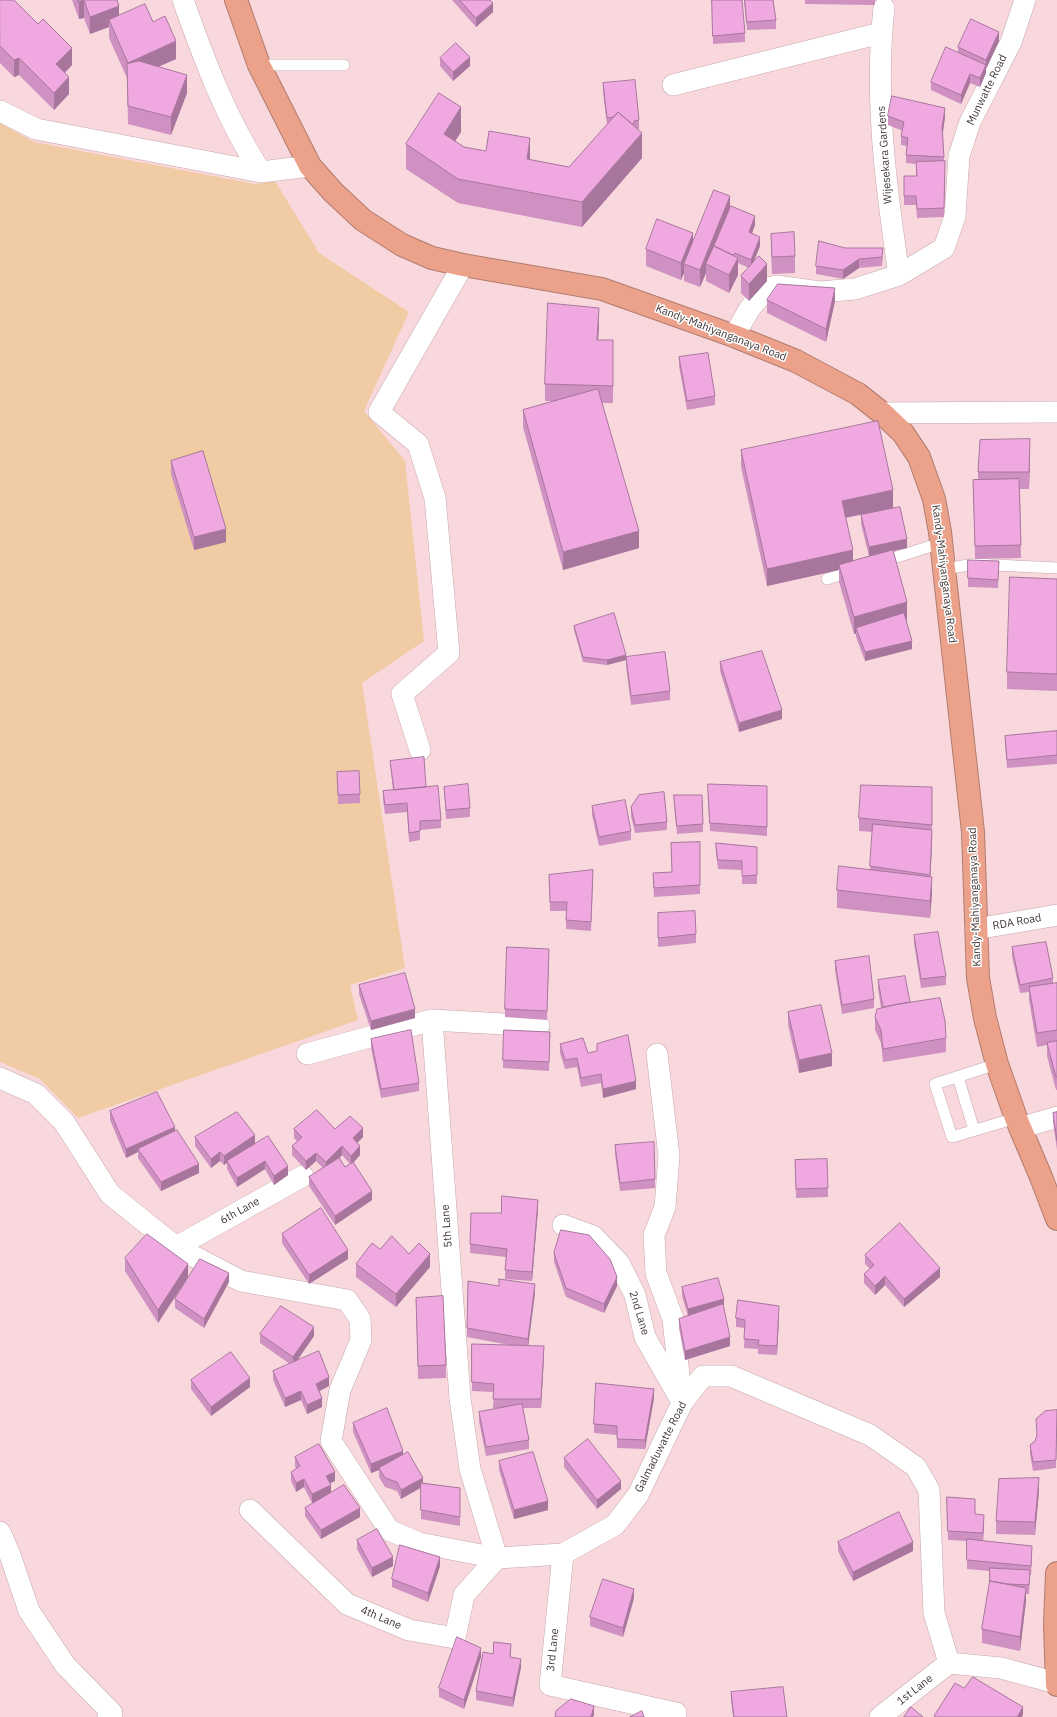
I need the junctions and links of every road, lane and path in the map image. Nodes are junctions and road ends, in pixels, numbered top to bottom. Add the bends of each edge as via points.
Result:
1 (183, 0) edge
2 (236, 0) edge
3 (1025, 0) edge
4 (884, 8) dead end
5 (881, 33) junction
6 (344, 65) dead end
7 (258, 66) junction
8 (673, 85) dead end
9 (0, 111) edge
10 (310, 166) junction
11 (261, 172) junction
12 (463, 265) junction
13 (899, 275) junction
14 (734, 336) junction
15 (1057, 412) edge
16 (882, 413) junction
17 (941, 543) junction
18 (1057, 568) edge
19 (945, 569) junction
20 (827, 579) dead end
21 (420, 750) dead end
22 (1057, 916) edge
23 (976, 929) junction
24 (432, 1020) junction
25 (539, 1026) dead end
26 (307, 1054) dead end
27 (657, 1054) dead end
28 (997, 1064) junction
29 (958, 1077) junction
30 (0, 1078) edge
31 (1057, 1117) edge
32 (1018, 1123) junction
33 (974, 1130) junction
34 (303, 1176) dead end
35 (1057, 1219) edge
36 (563, 1225) dead end
37 (176, 1247) junction
38 (682, 1403) junction
39 (250, 1510) dead end
40 (0, 1532) edge
41 (563, 1554) junction
42 (497, 1558) junction
43 (5, 1560) edge
44 (1057, 1573) edge
45 (949, 1663) junction
46 (1057, 1684) edge
47 (108, 1717) edge
48 (676, 1717) edge
49 (880, 1717) edge

1 - 11 street via 210,75
2 - 7 highway, Kandy-Mahiyanganaya Road
3 - 13 street, Munwatte Road via 1011,42 970,122 959,156 955,216 944,248
4 - 5 street, Wijesekara Gardens
5 - 8 street
5 - 13 street, Wijesekara Gardens via 880,124
6 - 7 lane
7 - 10 highway, Kandy-Mahiyanganaya Road
9 - 11 street via 36,129
10 - 11 street
10 - 12 highway, Kandy-Mahiyanganaya Road via 363,220 402,245 432,258
12 - 14 highway, Kandy-Mahiyanganaya Road via 602,289
12 - 21 street via 379,412 418,444 436,498 448,653 402,694
13 - 14 street, Munwatte Road via 848,289 820,292 776,286 768,288 750,308
14 - 16 highway, Kandy-Mahiyanganaya Road via 802,364 858,394
15 - 16 street
16 - 17 highway, Kandy-Mahiyanganaya Road via 903,433 919,457 934,499
17 - 19 highway, Kandy-Mahiyanganaya Road
17 - 20 lane
18 - 19 lane via 974,564
19 - 23 highway, Kandy-Mahiyanganaya Road via 973,832
22 - 23 street, RDA Road
23 - 28 highway, Kandy-Mahiyanganaya Road via 978,978
24 - 25 street
24 - 26 street
24 - 42 street, 5th Lane via 460,1398 470,1469
27 - 38 street via 669,1156 665,1207 654,1235 656,1273 673,1319
28 - 29 lane
28 - 32 highway, Kandy-Mahiyanganaya Road
29 - 33 lane
29 - 33 lane via 935,1084 952,1137
30 - 37 street, Galmaduwatte Road via 36,1094 64,1122 110,1194
31 - 32 street
32 - 33 lane
32 - 35 highway, Kandy-Mahiyanganaya Road
34 - 37 street, 6th Lane
36 - 38 street, 2nd Lane via 593,1236 619,1263 635,1295 645,1337
37 - 42 street, Galmaduwatte Road via 241,1281 346,1300 360,1319 361,1340 340,1390 331,1442 389,1530 419,1543
38 - 41 street, Galmaduwatte Road via 638,1495 615,1525
38 - 45 street, Galmaduwatte Road via 703,1376 731,1376 870,1435 916,1467 929,1490 934,1613
39 - 42 street, 4th Lane via 347,1604 409,1630 455,1638 464,1594
40 - 43 street
41 - 42 street, Galmaduwatte Road
41 - 48 street, 3rd Lane via 550,1685 676,1714
43 - 47 street via 29,1612 65,1665 112,1713
44 - 46 highway
45 - 46 street via 1001,1668
45 - 49 street, 1st Lane

